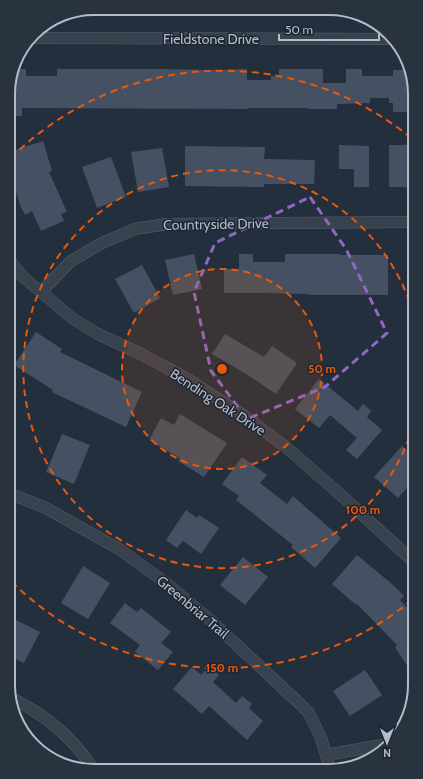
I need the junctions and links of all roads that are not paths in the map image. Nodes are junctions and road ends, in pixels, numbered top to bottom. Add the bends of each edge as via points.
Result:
1 (39, 38) edge
2 (385, 39) edge
3 (408, 222) edge
4 (15, 267) edge
5 (41, 292) junction
6 (15, 496) edge
7 (408, 557) edge
8 (17, 701) edge
9 (380, 745) edge
10 (326, 755) junction
11 (90, 764) edge
12 (328, 764) edge

1 - 2 street, Fieldstone Drive
3 - 5 street, Countryside Drive via 167,224 135,229 102,243 71,261
4 - 5 street, Bending Oak Drive
5 - 7 street, Bending Oak Drive via 72,318 96,333 186,378 243,415 297,457
6 - 10 street, Greenbriar Trail via 46,508 119,549 166,583 299,702 321,738
8 - 11 street via 61,730
9 - 10 street
10 - 12 street, Greenbriar Trail

